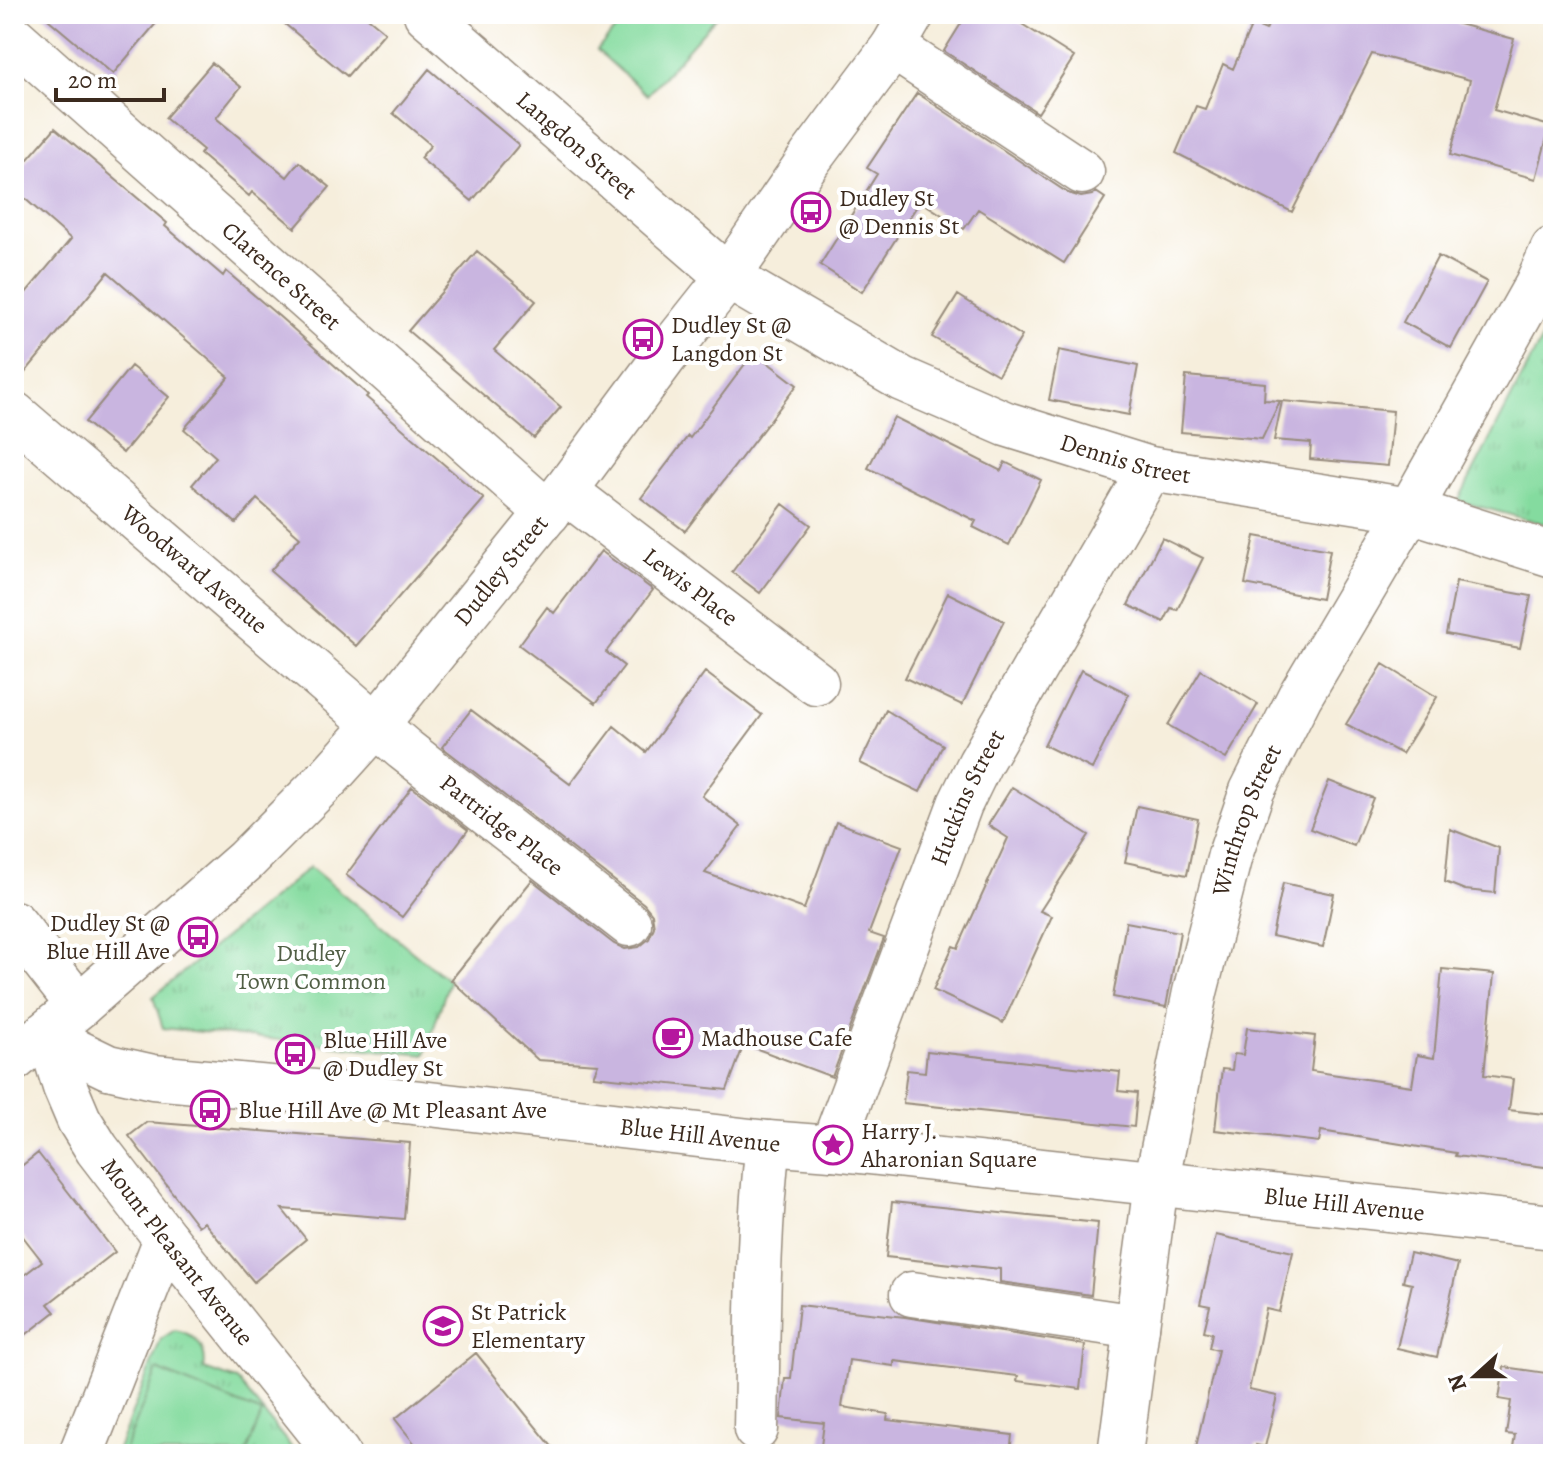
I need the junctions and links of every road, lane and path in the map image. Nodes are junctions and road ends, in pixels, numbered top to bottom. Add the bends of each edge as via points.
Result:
1 (426, 14) edge
2 (902, 30) edge
3 (14, 38) edge
4 (1082, 172) dead end
5 (1553, 249) edge
6 (728, 277) junction
7 (14, 414) edge
8 (1150, 469) junction
9 (557, 502) junction
10 (1410, 510) junction
11 (1553, 555) edge
12 (816, 683) dead end
13 (376, 725) junction
14 (14, 923) edge
15 (629, 924) dead end
16 (64, 1019) junction
17 (14, 1059) edge
18 (768, 1143) junction
19 (832, 1148) junction
20 (1156, 1184) junction
21 (1553, 1227) edge
22 (166, 1239) junction
23 (912, 1294) dead end
24 (1137, 1327) junction
25 (756, 1429) dead end
26 (81, 1454) edge
27 (338, 1454) edge
28 (1120, 1454) edge

1 - 6 street, Langdon Street
2 - 4 street
2 - 6 street, Dudley Street
3 - 9 street, Clarence Street
5 - 10 street, Winthrop Street
6 - 8 street, Dennis Street via 902,379 1006,424
6 - 9 street, Dudley Street
7 - 13 street, Woodward Avenue
8 - 10 street, Dennis Street
8 - 19 street, Huckins Street via 960,804
9 - 12 street, Lewis Place
9 - 13 street, Dudley Street
10 - 11 street, Dennis Street
10 - 20 street, Winthrop Street via 1300,696 1252,791 1195,992
13 - 15 street, Partridge Place
13 - 16 street, Dudley Street via 245,861
14 - 16 street
16 - 17 street, Dudley Street
16 - 18 street, Blue Hill Avenue via 77,1052 108,1067 153,1077
16 - 22 street, Mount Pleasant Avenue via 65,1087 79,1120
18 - 19 street, Blue Hill Avenue
18 - 25 street
19 - 20 street, Blue Hill Avenue
20 - 21 street, Blue Hill Avenue
20 - 24 street, Winthrop Street
22 - 26 street
22 - 27 street, Mount Pleasant Avenue
23 - 24 street
24 - 28 street, Winthrop Street

